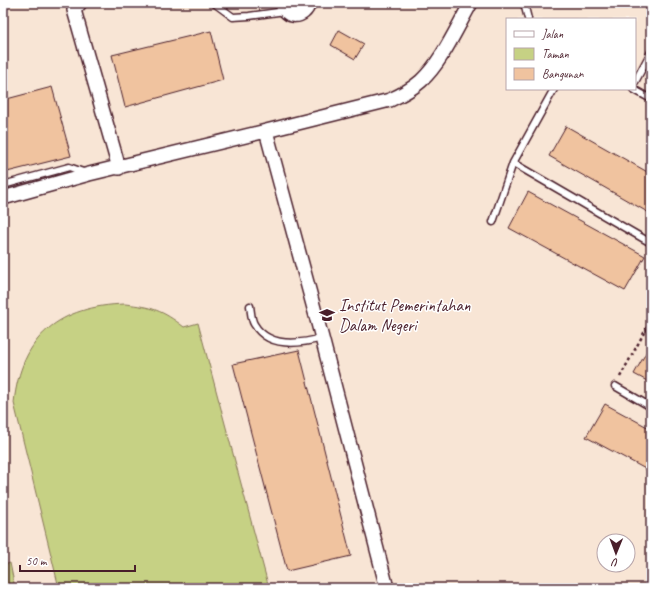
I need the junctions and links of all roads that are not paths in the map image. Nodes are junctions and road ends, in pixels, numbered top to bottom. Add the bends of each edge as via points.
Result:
1 (214, 3) edge
2 (309, 3) edge
3 (471, 3) edge
4 (524, 3) edge
5 (75, 5) edge
6 (283, 7) edge
7 (528, 18) edge
8 (651, 52) edge
9 (636, 80) edge
10 (553, 90) edge
11 (635, 90) edge
12 (651, 99) edge
13 (266, 131) junction
14 (513, 163) junction
15 (119, 168) junction
16 (89, 174) junction
17 (3, 185) edge
18 (3, 198) edge
19 (493, 222) dead end
20 (651, 243) edge
21 (250, 306) dead end
22 (322, 338) junction
23 (615, 386) road end
24 (651, 407) edge
25 (387, 588) edge

1 - 6 lane via 233,17 249,16
2 - 6 street via 308,9 296,16 290,15
3 - 13 street via 436,65 408,91 390,100
4 - 7 lane
5 - 15 street
8 - 9 lane
10 - 14 lane
11 - 12 lane
13 - 15 street
13 - 22 street
14 - 19 lane
14 - 20 lane
15 - 16 street
16 - 17 lane via 76,168 69,168
16 - 18 street
21 - 22 lane via 253,323 271,339 301,343
22 - 25 street
23 - 24 lane

